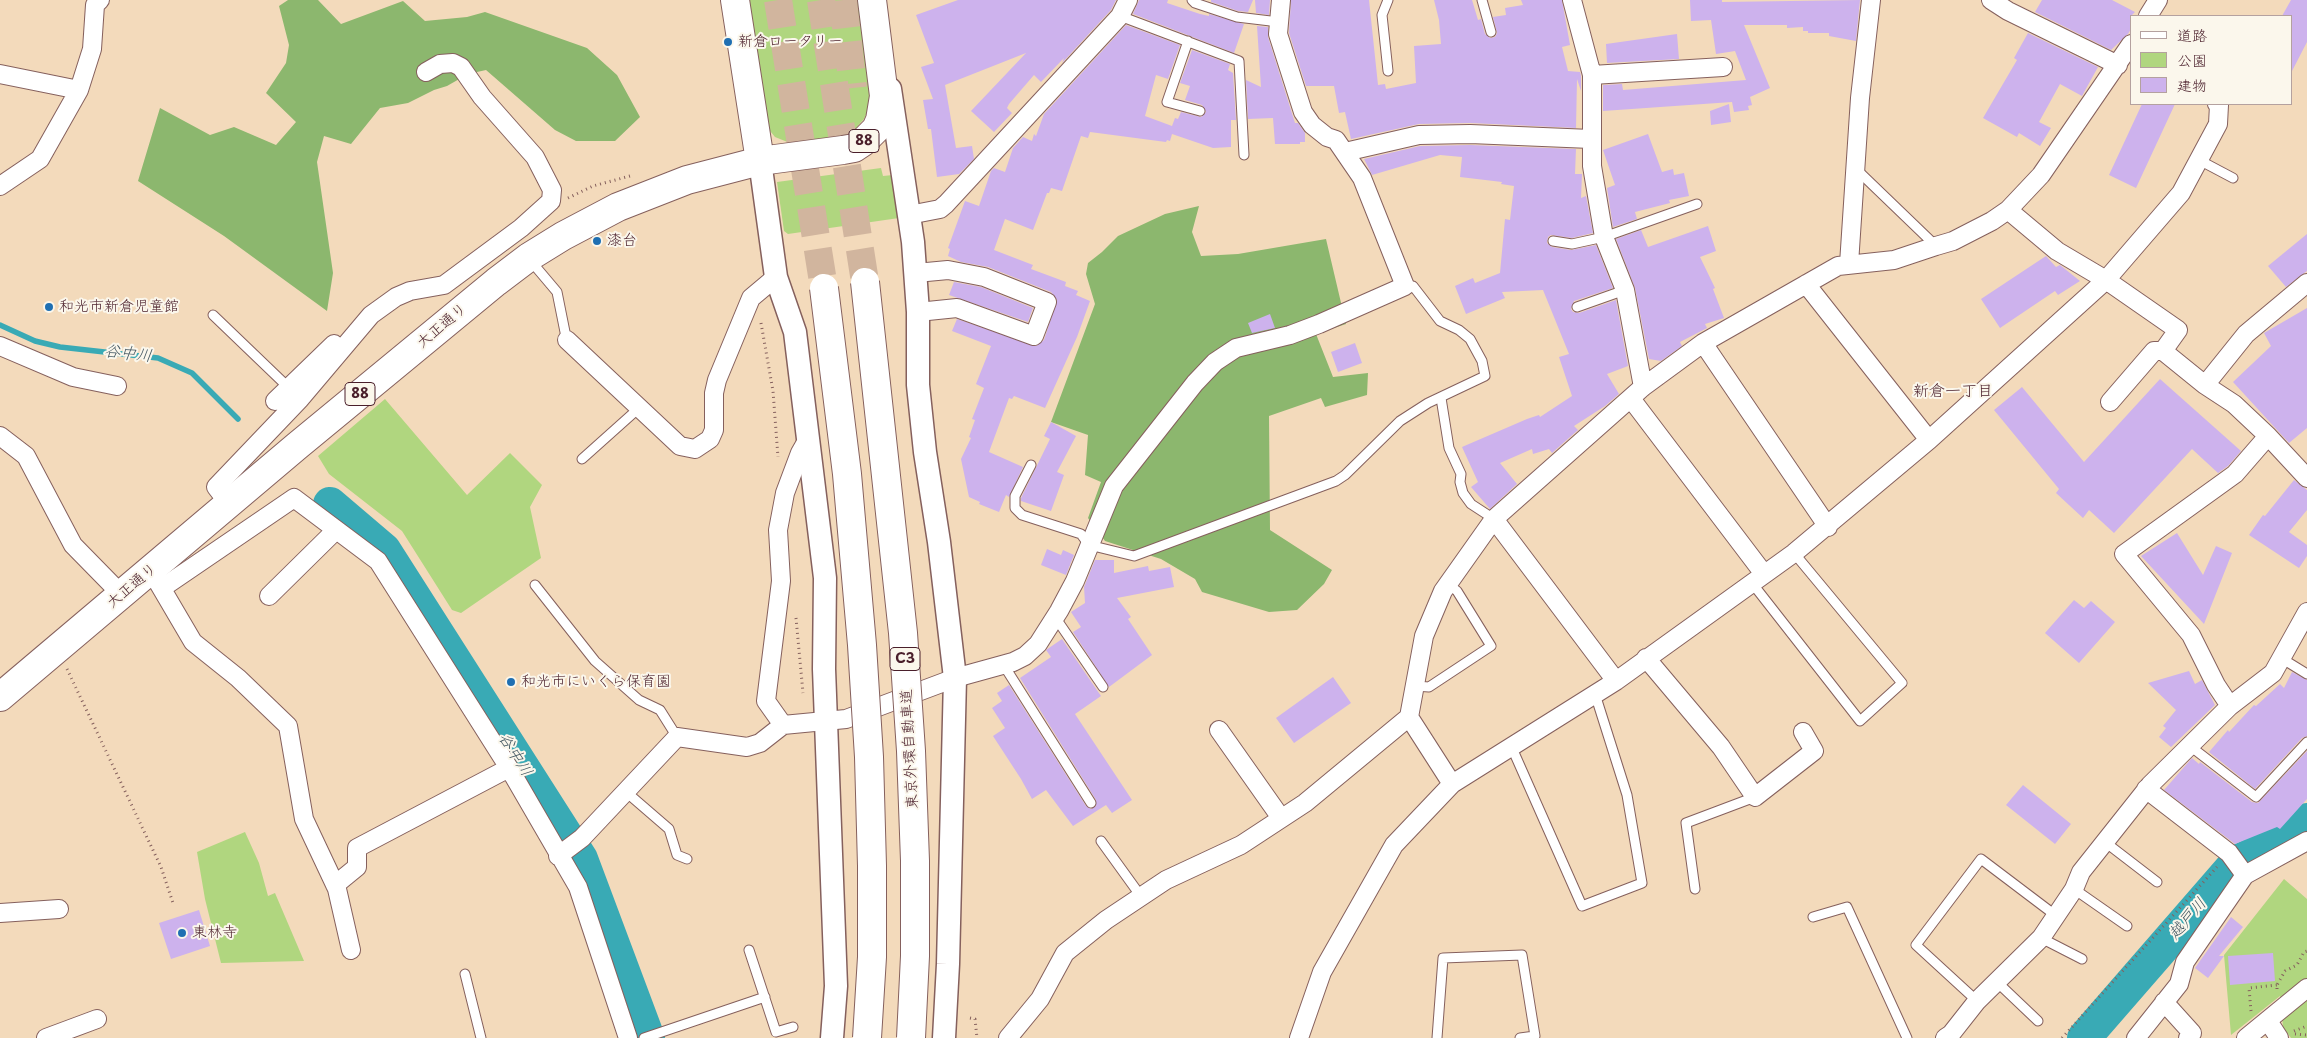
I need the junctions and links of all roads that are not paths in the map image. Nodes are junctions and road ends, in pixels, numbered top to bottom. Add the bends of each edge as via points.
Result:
1 (100, 0) edge
2 (735, 0) edge
3 (872, 0) edge
4 (1192, 0) edge
5 (1281, 0) edge
6 (1388, 0) edge
7 (1482, 0) edge
8 (1572, 0) edge
9 (1871, 0) edge
10 (1991, 0) edge
11 (2158, 0) edge
12 (1124, 8) edge
13 (2149, 15) edge
14 (1279, 22) junction
15 (1491, 32) dead end
16 (878, 40) junction
17 (1188, 41) junction
18 (2127, 53) edge
19 (1723, 67) dead end
20 (1388, 71) dead end
21 (426, 72) dead end
22 (0, 74) edge
23 (1592, 75) junction
24 (79, 90) junction
25 (2219, 105) edge
26 (1200, 112) dead end
27 (1591, 138) junction
28 (1345, 152) junction
29 (1244, 155) dead end
30 (2199, 160) junction
31 (760, 161) junction
32 (1855, 168) junction
33 (2233, 178) dead end
34 (0, 186) edge
35 (1697, 204) dead end
36 (2008, 210) junction
37 (909, 215) junction
38 (1604, 237) junction
39 (1553, 241) dead end
40 (1936, 246) junction
41 (528, 258) junction
42 (1848, 264) junction
43 (916, 273) junction
44 (776, 277) junction
45 (2106, 280) junction
46 (865, 282) tunnel mouth
47 (1806, 284) junction
48 (1405, 286) junction
49 (2306, 287) edge
50 (824, 288) tunnel mouth
51 (1625, 290) junction
52 (1577, 306) dead end
53 (918, 312) junction
54 (213, 315) dead end
55 (356, 332) junction
56 (566, 336) joint
57 (1703, 343) junction
58 (0, 346) edge
59 (2163, 351) junction
60 (2205, 385) junction
61 (117, 386) dead end
62 (288, 387) junction
63 (1638, 393) junction
64 (1441, 398) junction
65 (275, 401) dead end
66 (2110, 402) dead end
67 (639, 408) junction
68 (0, 436) edge
69 (2268, 436) junction
70 (808, 439) junction
71 (1929, 440) junction
72 (582, 459) dead end
73 (1031, 465) dead end
74 (2307, 478) edge
75 (229, 504) junction
76 (1494, 519) junction
77 (1828, 527) junction
78 (336, 530) junction
79 (1089, 545) junction
80 (1794, 554) junction
81 (156, 579) junction
82 (1758, 579) junction
83 (1448, 584) junction
84 (535, 586) dead end
85 (122, 595) junction
86 (269, 596) dead end
87 (2307, 612) edge
88 (1055, 618) junction
89 (1646, 658) junction
90 (2282, 658) junction
91 (1003, 664) junction
92 (2307, 674) edge
93 (955, 678) junction
94 (1616, 681) junction
95 (1415, 686) junction
96 (1103, 687) dead end
97 (1594, 694) junction
98 (0, 697) edge
99 (2230, 706) junction
100 (1409, 716) junction
101 (816, 722) junction
102 (783, 725) junction
103 (1220, 730) dead end
104 (1803, 732) dead end
105 (677, 737) junction
106 (2307, 742) edge
107 (2190, 746) junction
108 (1512, 748) junction
109 (509, 768) junction
110 (1452, 784) junction
111 (2146, 789) junction
112 (625, 791) junction
113 (1755, 797) junction
114 (1091, 803) dead end
115 (1282, 818) junction
116 (2307, 841) edge
117 (1101, 842) dead end
118 (2105, 842) junction
119 (562, 853) junction
120 (688, 859) dead end
121 (2243, 872) junction
122 (2157, 882) dead end
123 (335, 885) junction
124 (1696, 889) dead end
125 (2074, 889) junction
126 (1140, 895) junction
127 (59, 909) dead end
128 (0, 913) edge
129 (2055, 916) junction
130 (1813, 917) dead end
131 (2127, 926) dead end
132 (2041, 938) junction
133 (351, 950) dead end
134 (749, 950) dead end
135 (2082, 959) dead end
136 (465, 974) dead end
137 (1997, 982) junction
138 (2307, 988) edge
139 (765, 997) junction
140 (1977, 1001) junction
141 (2164, 1002) junction
142 (2262, 1015) junction
143 (97, 1019) dead end
144 (2038, 1021) dead end
145 (793, 1027) dead end
146 (2284, 1036) edge
147 (46, 1038) edge
148 (481, 1038) edge
149 (628, 1038) edge
150 (644, 1038) edge
151 (832, 1038) edge
152 (868, 1038) edge
153 (911, 1038) edge
154 (944, 1038) edge
155 (1008, 1038) edge
156 (1299, 1038) edge
157 (1437, 1038) edge
158 (1520, 1038) edge
159 (1907, 1038) edge
160 (1945, 1038) edge
161 (2136, 1038) edge
162 (2188, 1038) edge
163 (2246, 1038) edge

1 - 24 street via 95,5 92,49
2 - 31 main road
3 - 16 main road, 88
4 - 14 lane via 1238,17
5 - 14 street
6 - 20 lane via 1382,15
7 - 15 lane
8 - 23 street
9 - 32 street
10 - 18 street via 2008,11
11 - 13 street
12 - 17 lane
12 - 37 street via 946,204 940,209
14 - 28 street via 1278,34 1303,112 1312,125 1336,140
16 - 31 main road, 大正通り / 88 via 884,96 880,120 870,136 854,148
16 - 37 street via 890,86
17 - 26 lane via 1167,102
17 - 29 lane via 1239,61
18 - 36 street via 2040,175
19 - 23 street
21 - 55 street via 440,64 453,63 462,67 482,97 535,158 552,190 551,200 521,228 456,277 444,285 396,297 371,315
22 - 24 street
23 - 27 street
24 - 34 street via 40,159
25 - 30 street via 2218,124
27 - 28 street via 1419,135
27 - 38 street via 1592,166
28 - 48 street via 1362,178
30 - 33 lane
30 - 45 street via 2181,193
31 - 41 main road, 大正通り / 88 via 650,193 563,236
31 - 44 street
32 - 40 lane
32 - 42 street
35 - 38 lane
36 - 40 street via 1953,241
36 - 45 street via 2056,251
37 - 43 street
38 - 39 lane via 1572,244
38 - 51 street
40 - 42 street via 1894,260
41 - 56 lane via 557,292
41 - 75 main road, 大正通り / 88
42 - 47 street
43 - 53 street
43 - 53 street via 948,270 984,278 1047,302 1034,336 957,308
44 - 67 street via 751,298 717,380 715,423 710,439 695,449 686,449
44 - 70 street via 795,332
45 - 59 street via 2178,330
45 - 71 street
46 - 153 main road, 東京外環自動車道 / C3, bridge via 898,584 911,751 915,899
47 - 57 street
47 - 71 street
48 - 64 lane via 1413,286 1440,321 1470,339 1482,361 1485,376
48 - 79 street via 1290,335 1236,348 1215,362 1114,486
49 - 60 street via 2246,334
50 - 152 main road, bridge via 847,474 869,757 872,948
51 - 52 lane
51 - 63 street
53 - 93 street via 918,385
54 - 62 lane
55 - 62 street via 341,337
55 - 75 street via 300,399 216,488
56 - 67 street
57 - 63 street
57 - 77 street
58 - 61 street via 73,377
59 - 60 street
59 - 66 street via 2154,351
60 - 69 street via 2234,404
62 - 65 street
63 - 76 street
63 - 82 street
64 - 76 lane via 1449,448 1461,474 1463,493 1471,504
64 - 79 lane via 1428,402 1400,421 1336,481 1134,556
67 - 72 lane
68 - 85 street via 26,456 73,545
69 - 74 street
69 - 99 street via 2235,474 2124,554 2191,635
70 - 101 street via 824,578
70 - 102 street via 785,493 778,530 781,581 766,701
71 - 77 street
73 - 79 lane via 1015,496 1015,508 1022,515 1081,534
75 - 81 main road, 大正通り / 88
76 - 83 street
76 - 94 street
77 - 80 street
78 - 81 street via 294,498
78 - 86 street
78 - 109 street via 378,561
79 - 88 street via 1075,581
80 - 82 street
80 - 82 lane via 1902,683 1860,721
81 - 85 main road, 大正通り / 88
81 - 123 street via 193,642 238,678 288,726 304,819
82 - 89 street
83 - 95 street via 1424,636
83 - 95 lane via 1457,591 1491,646 1429,687
84 - 105 lane via 595,661 639,700 660,710
85 - 98 main road, 大正通り / 88
87 - 90 street
88 - 91 street via 1038,644 1025,656
88 - 96 lane
89 - 94 street
89 - 113 street via 1721,747
90 - 92 lane
90 - 99 street via 2273,673
91 - 93 street
91 - 114 lane
93 - 101 street via 846,720
93 - 154 street
94 - 97 street
95 - 100 street
97 - 108 street
97 - 108 lane via 1627,795 1642,883 1582,906
99 - 107 street
100 - 110 street
100 - 115 street via 1335,779
101 - 102 street
101 - 151 street via 836,986
102 - 105 street via 760,744 747,747
103 - 115 street
104 - 113 street via 1814,751
105 - 112 street
106 - 107 lane via 2256,797
107 - 111 street
108 - 110 street
109 - 119 street
109 - 123 street via 357,848 357,867
110 - 156 street via 1394,845 1322,972
111 - 118 street
111 - 121 street via 2229,854
112 - 119 street via 582,838
112 - 120 lane via 669,829 678,855
113 - 124 lane via 1686,823
115 - 126 street via 1241,845
116 - 121 street
117 - 126 lane
118 - 122 lane
118 - 125 street via 2081,872
119 - 149 street via 578,887
121 - 141 street via 2185,962 2179,984
123 - 133 street
125 - 129 street
125 - 131 lane
126 - 155 street via 1065,952 1040,999
127 - 128 street
129 - 132 street
129 - 140 lane via 1982,859 1916,945
130 - 159 lane via 1846,907
132 - 135 lane
132 - 137 street
134 - 139 lane
136 - 148 lane
137 - 140 street
137 - 144 lane
138 - 142 street
139 - 145 lane via 776,1032
139 - 150 lane
140 - 160 street
141 - 161 street
141 - 162 street via 2192,1033
142 - 146 street
142 - 163 street
143 - 147 street
157 - 158 lane via 1443,958 1522,955 1535,1036

